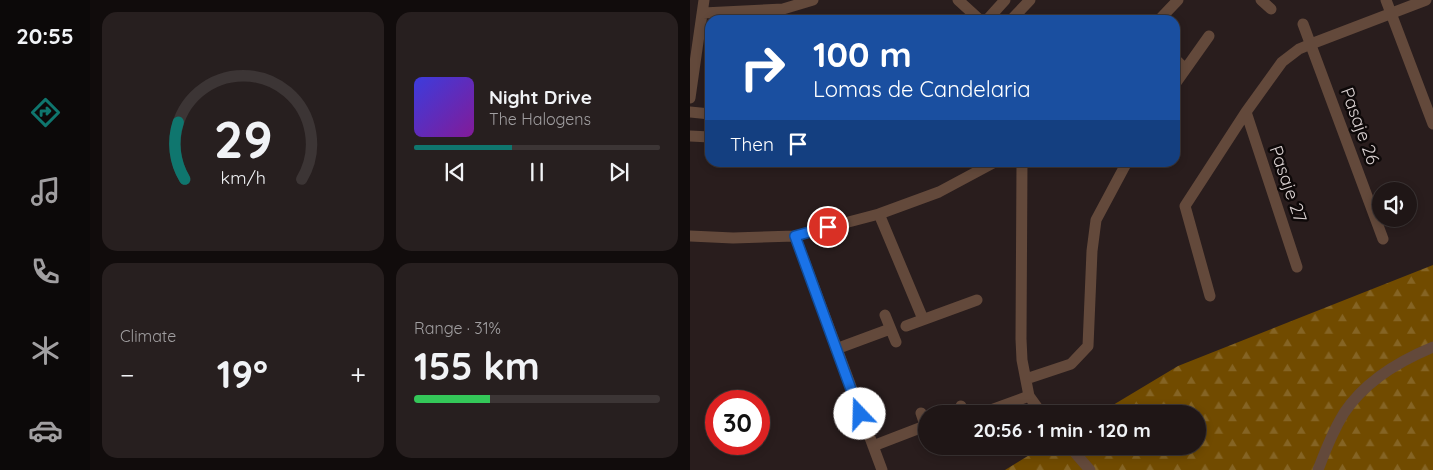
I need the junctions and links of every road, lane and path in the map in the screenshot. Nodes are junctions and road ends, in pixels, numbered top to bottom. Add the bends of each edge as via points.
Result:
1 (704, 0) edge
2 (813, 0) edge
3 (958, 0) edge
4 (1005, 0) edge
5 (1030, 0) edge
6 (1178, 0) edge
7 (1261, 0) edge
8 (1386, 0) edge
9 (1426, 0) edge
10 (1271, 9) dead end
11 (703, 13) junction
12 (1390, 13) junction
13 (974, 15) edge
14 (992, 15) edge
15 (1016, 15) edge
16 (1164, 15) edge
17 (1304, 24) dead end
18 (1208, 36) dead end
19 (1311, 44) junction
20 (1180, 64) edge
21 (1184, 68) junction
22 (1180, 75) edge
23 (690, 98) edge
24 (690, 112) edge
25 (1246, 112) junction
26 (705, 114) edge
27 (1433, 124) edge
28 (690, 136) edge
29 (705, 137) edge
30 (986, 167) edge
31 (1022, 167) edge
32 (1124, 167) edge
33 (879, 214) junction
34 (690, 236) edge
35 (795, 236) junction
36 (1383, 239) dead end
37 (1297, 267) dead end
38 (1210, 296) dead end
39 (977, 300) dead end
40 (885, 315) dead end
41 (923, 319) junction
42 (906, 326) dead end
43 (890, 329) junction
44 (896, 342) dead end
45 (1433, 347) edge
46 (836, 349) junction
47 (1026, 379) junction
48 (1029, 396) junction
49 (1004, 405) edge
50 (1036, 405) edge
51 (918, 430) edge
52 (873, 446) junction
53 (1077, 455) edge
54 (882, 470) edge
55 (1090, 470) edge
56 (1318, 470) edge

1 - 11 street
2 - 11 street via 783,9
3 - 13 street
4 - 14 street
5 - 15 street
6 - 16 street
7 - 10 street
8 - 12 street
9 - 12 street
11 - 23 street
12 - 19 street
12 - 27 street
17 - 19 street, Pasaje 26
18 - 21 street
19 - 25 street via 1282,62
19 - 36 street, Pasaje 26
20 - 21 street
21 - 22 street
24 - 26 street
25 - 37 street, Pasaje 27
25 - 38 street via 1185,206
28 - 29 street
30 - 33 street via 939,192
31 - 47 street via 1021,339
32 - 47 street via 1096,220 1088,346 1071,364
33 - 35 street
33 - 41 street
34 - 35 street
35 - 46 street
39 - 41 street
40 - 43 street
41 - 42 street
43 - 44 street
43 - 46 street
45 - 56 street via 1390,369 1365,388 1344,413
46 - 52 street
47 - 48 street
48 - 49 street
48 - 50 street
51 - 52 street
52 - 54 street
53 - 55 street

